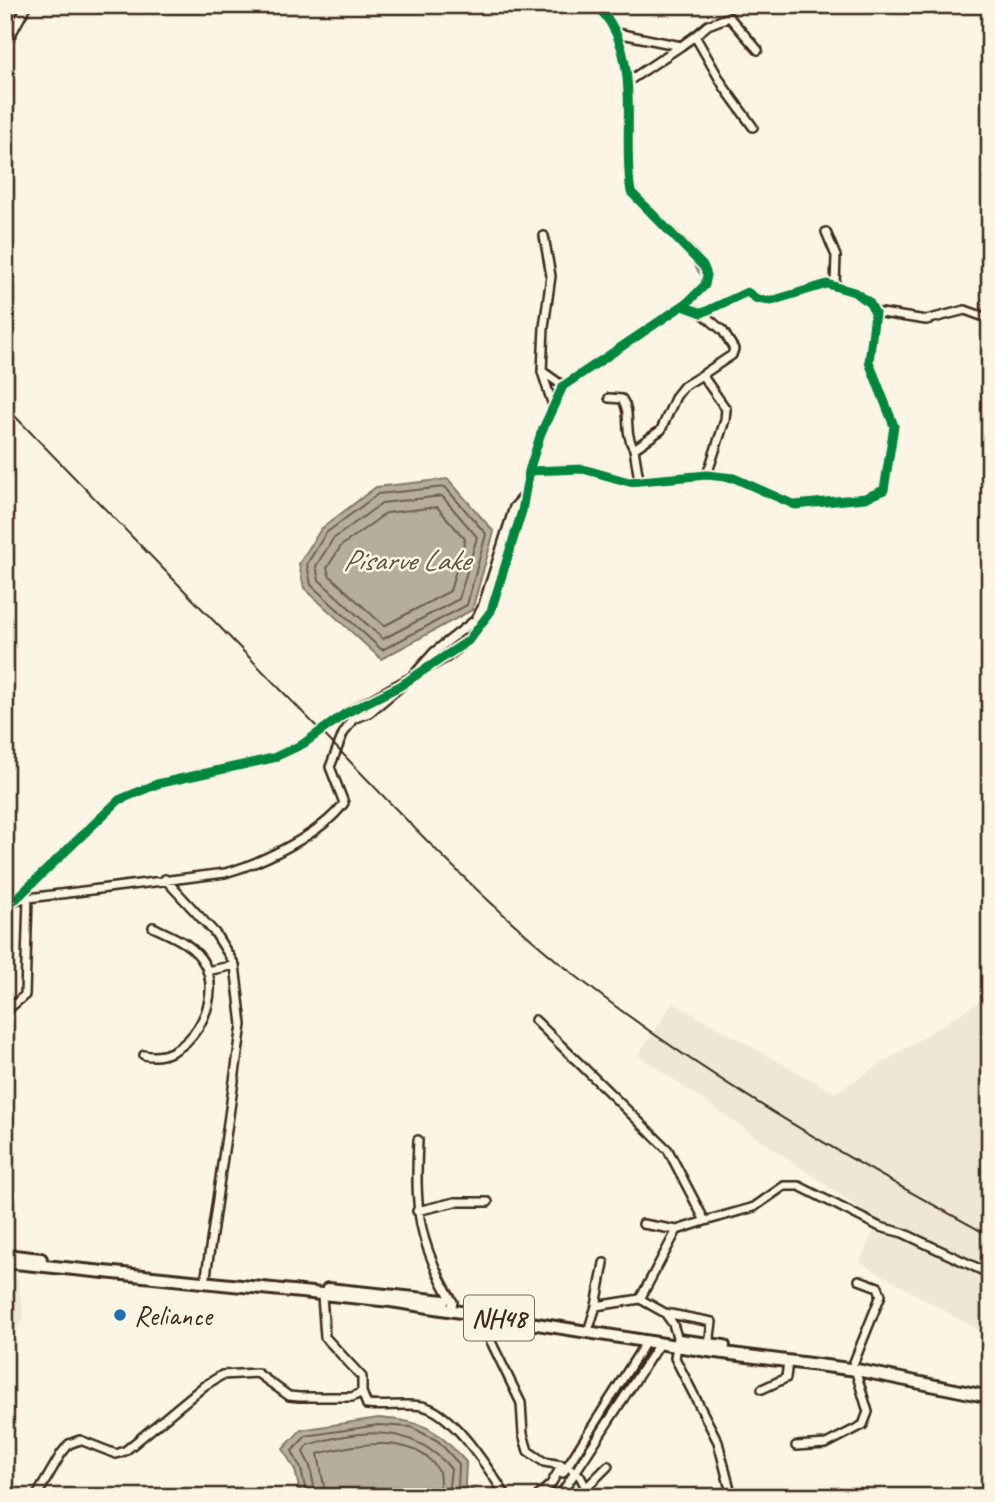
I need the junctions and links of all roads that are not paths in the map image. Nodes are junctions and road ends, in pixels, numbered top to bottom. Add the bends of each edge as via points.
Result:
1 (27, 5) edge
2 (595, 5) edge
3 (617, 33) junction
4 (695, 36) junction
5 (5, 46) edge
6 (681, 46) junction
7 (758, 50) dead end
8 (627, 82) junction
9 (753, 127) dead end
10 (826, 232) dead end
11 (544, 236) dead end
12 (835, 285) junction
13 (683, 306) junction
14 (875, 312) junction
15 (702, 313) junction
16 (990, 319) edge
17 (542, 371) junction
18 (702, 375) junction
19 (564, 386) junction
20 (608, 398) dead end
21 (552, 406) junction
22 (634, 449) junction
23 (529, 471) junction
24 (707, 475) junction
25 (639, 480) junction
26 (525, 495) junction
27 (165, 879) junction
28 (28, 897) junction
29 (16, 899) junction
30 (5, 901) edge
31 (153, 927) dead end
32 (235, 965) junction
33 (207, 971) junction
34 (5, 1012) edge
35 (535, 1020) dead end
36 (144, 1055) dead end
37 (418, 1140) dead end
38 (488, 1202) dead end
39 (417, 1211) junction
40 (705, 1221) junction
41 (643, 1224) dead end
42 (677, 1230) junction
43 (5, 1255) edge
44 (5, 1262) edge
45 (604, 1263) dead end
46 (990, 1274) edge
47 (206, 1276) junction
48 (859, 1280) dead end
49 (322, 1296) junction
50 (640, 1299) junction
51 (452, 1306) junction
52 (596, 1306) junction
53 (665, 1313) junction
54 (478, 1314) junction
55 (515, 1317) junction
56 (590, 1325) junction
57 (646, 1342) junction
58 (677, 1343) junction
59 (659, 1344) junction
60 (709, 1344) junction
61 (806, 1360) junction
62 (788, 1361) junction
63 (854, 1366) junction
64 (762, 1389) dead end
65 (990, 1390) edge
66 (362, 1392) junction
67 (990, 1397) edge
68 (796, 1446) dead end
69 (564, 1466) junction
70 (608, 1466) dead end
71 (576, 1471) junction
72 (586, 1488) junction
73 (36, 1497) edge
74 (507, 1497) edge
75 (537, 1497) edge
76 (547, 1497) edge
77 (559, 1497) edge
78 (593, 1497) edge
79 (732, 1497) edge

1 - 5 street
2 - 3 street via 609,17
3 - 6 street
3 - 8 street
4 - 6 street
4 - 7 street via 729,17
4 - 9 street
6 - 8 street
8 - 13 street via 631,192 707,275 705,285
10 - 12 street via 836,256
11 - 17 street via 551,276
12 - 14 street via 869,302
12 - 15 street via 764,301 747,292
13 - 15 street
13 - 19 street
14 - 16 street via 926,320 965,310
14 - 24 street via 869,362 894,426 884,490 865,498 795,505 750,482
15 - 18 street via 723,331 734,352
17 - 19 street
17 - 21 street
18 - 22 street via 676,396 661,430
18 - 24 street via 726,409
19 - 21 street
20 - 22 street via 622,399 625,404 626,431
21 - 23 street
22 - 25 street
23 - 25 street via 583,470 617,480
23 - 26 street
24 - 25 street
26 - 27 street via 514,507 475,620 434,652 410,679 353,719 343,734 330,767 344,803 338,812 249,867
26 - 29 street, bridge via 491,611 468,641 274,758 157,784 119,800
27 - 28 street
27 - 32 street via 215,933
28 - 29 street
28 - 34 street via 25,995
29 - 30 street
31 - 33 street via 186,942
32 - 33 street
32 - 47 street via 242,1025
33 - 36 street via 211,981 208,1004 195,1031 179,1049 159,1058
35 - 40 street via 668,1150
37 - 39 street
38 - 39 street via 455,1202
39 - 51 street
40 - 42 street
40 - 46 street via 754,1207 784,1186 799,1186
41 - 42 street
42 - 50 street
43 - 47 highway, NH48
44 - 49 highway, NH48
45 - 52 street
47 - 51 highway, NH48
48 - 63 street via 878,1287 881,1295
49 - 51 highway, NH48
49 - 66 street via 325,1337 362,1377
50 - 52 street
50 - 53 street
51 - 54 highway, NH48
51 - 55 highway, NH48
52 - 56 street
53 - 58 street
53 - 60 street via 712,1322
54 - 55 highway, NH48
54 - 69 street via 521,1403 528,1451 544,1462
55 - 56 highway, NH48
55 - 57 highway, NH48
56 - 58 highway, NH48
57 - 59 highway, NH48
57 - 69 street
58 - 59 highway, NH48
58 - 60 highway, NH48
58 - 62 highway, NH48
58 - 79 street via 675,1357 718,1442
59 - 71 street
60 - 61 highway, NH48
61 - 62 highway, NH48
61 - 63 highway, NH48
62 - 64 street via 786,1378
63 - 65 highway, NH48
63 - 67 highway, NH48
63 - 68 street via 868,1412 863,1425 826,1444
66 - 73 street via 289,1396 257,1373 222,1375 125,1451 116,1454 80,1440 69,1444
66 - 74 street via 368,1405 422,1406 444,1417 480,1457
69 - 71 street
69 - 75 street
69 - 76 street
70 - 72 street
71 - 72 street
71 - 77 street
72 - 78 street

